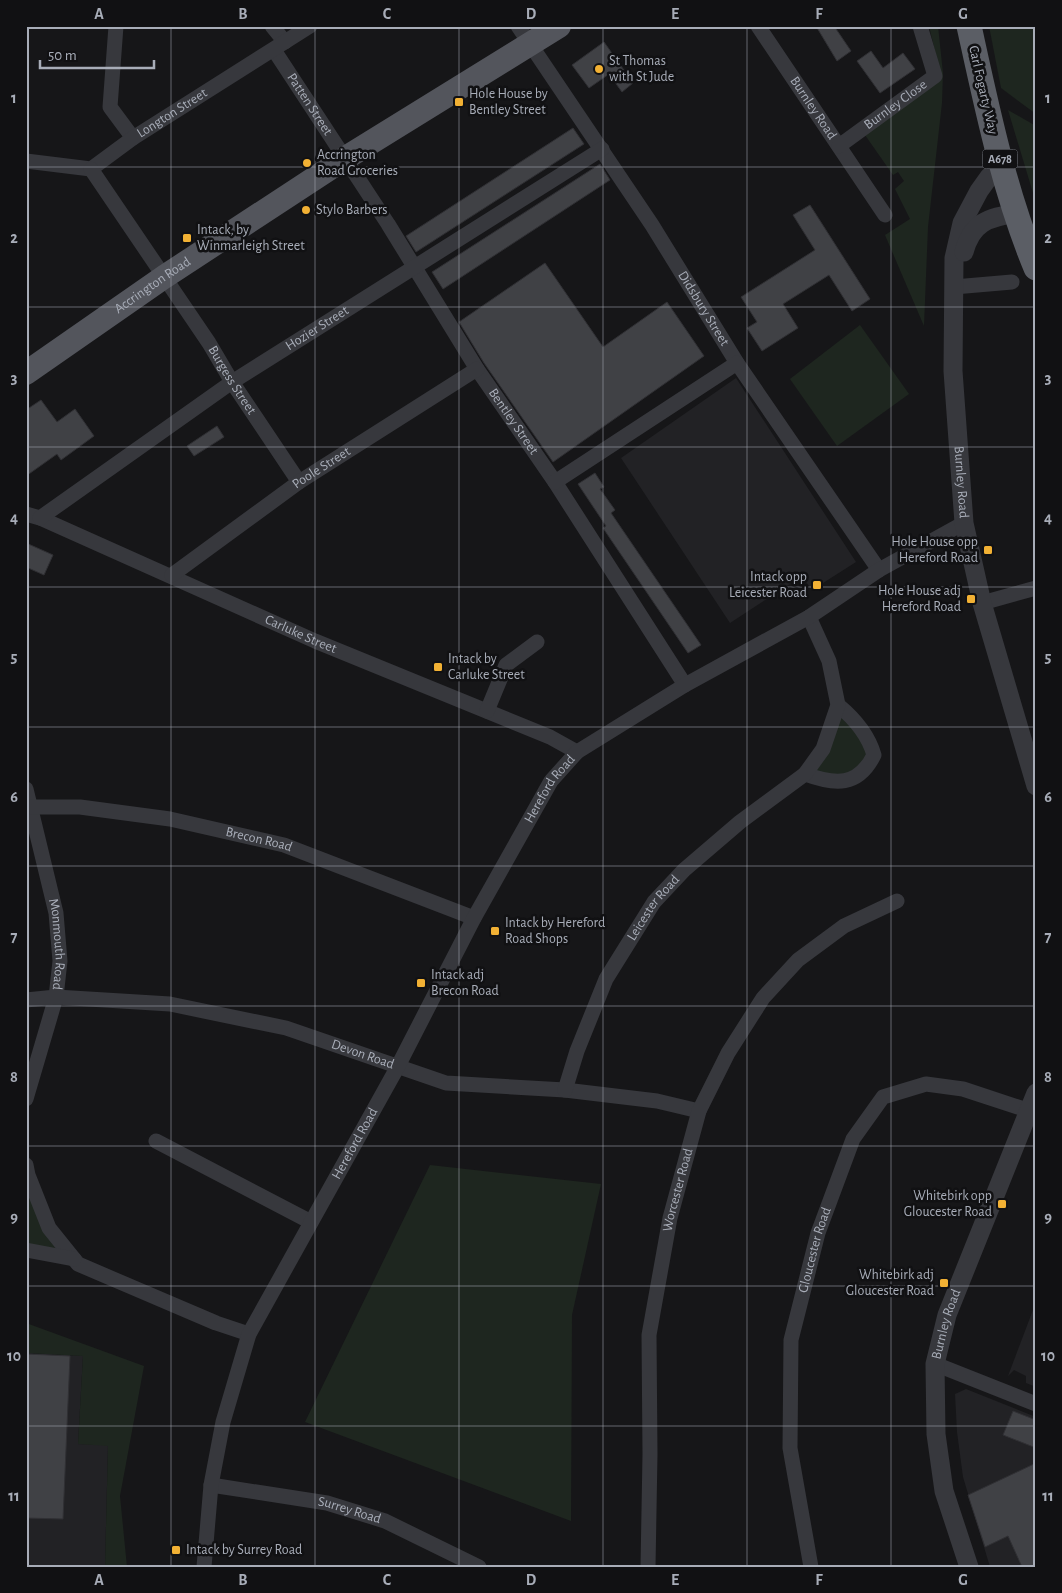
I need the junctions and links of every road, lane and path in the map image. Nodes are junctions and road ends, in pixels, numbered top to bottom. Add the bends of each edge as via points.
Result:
1 (116, 26) edge
2 (272, 26) edge
3 (310, 26) edge
4 (518, 26) edge
5 (559, 26) edge
6 (758, 26) edge
7 (920, 26) edge
8 (968, 26) edge
9 (531, 45) junction
10 (279, 46) junction
11 (133, 138) junction
12 (839, 146) junction
13 (602, 149) junction
14 (344, 159) junction
15 (26, 161) edge
16 (1002, 166) junction
17 (91, 169) junction
18 (1016, 212) junction
19 (886, 215) dead end
20 (415, 267) junction
21 (1036, 268) edge
22 (164, 277) junction
23 (1012, 282) dead end
24 (954, 287) junction
25 (737, 363) junction
26 (477, 368) junction
27 (26, 373) edge
28 (232, 382) junction
29 (299, 482) junction
30 (555, 482) junction
31 (33, 516) edge
32 (964, 523) junction
33 (879, 570) junction
34 (172, 575) junction
35 (1036, 588) edge
36 (982, 603) junction
37 (809, 617) junction
38 (537, 642) dead end
39 (685, 685) junction
40 (838, 706) junction
41 (487, 711) junction
42 (577, 752) junction
43 (805, 774) junction
44 (1036, 786) edge
45 (26, 789) edge
46 (32, 807) junction
47 (897, 901) dead end
48 (474, 918) junction
49 (56, 997) junction
50 (26, 1000) edge
51 (397, 1068) junction
52 (565, 1090) junction
53 (26, 1099) edge
54 (1033, 1102) edge
55 (699, 1111) junction
56 (156, 1140) dead end
57 (26, 1165) edge
58 (311, 1222) junction
59 (26, 1250) edge
60 (74, 1260) junction
61 (249, 1334) junction
62 (935, 1364) junction
63 (1036, 1404) edge
64 (211, 1485) junction
65 (204, 1567) edge
66 (479, 1567) edge
67 (648, 1567) edge
68 (811, 1567) edge
69 (969, 1567) edge

1 - 11 street via 110,107
2 - 10 street, Patten Street
3 - 10 street, Longton Street
4 - 9 street, Didsbury Street
5 - 9 main road, Accrington Road
6 - 12 street, Burnley Road
7 - 12 street, Burnley Close via 934,76
8 - 16 highway, Carl Fogarty Way / A678
9 - 13 street, Didsbury Street
9 - 14 main road, Accrington Road
10 - 11 street, Longton Street
10 - 14 street, Patten Street
11 - 17 street, Longton Street
12 - 19 street, Burnley Road
13 - 20 street, Hozier Street
13 - 25 street, Didsbury Street
14 - 20 street, Bentley Street
14 - 22 main road, Accrington Road
15 - 17 street
16 - 18 highway, Carl Fogarty Way / A678
16 - 24 street, Burnley Road via 979,191 962,223 954,258
17 - 22 street, Burgess Street
18 - 21 highway, Carl Fogarty Way / A678
18 - 24 street, Burnley Road via 987,218 975,228 967,243
20 - 26 street, Bentley Street
20 - 28 street, Hozier Street
22 - 27 main road, Accrington Road
22 - 28 street, Burgess Street via 210,343
23 - 24 street
24 - 32 street, Burnley Road via 953,371
25 - 30 street
25 - 33 street, Didsbury Street
26 - 29 street, Poole Street
26 - 30 street, Bentley Street
28 - 29 street, Burgess Street
28 - 31 street, Hozier Street
29 - 34 street, Poole Street
30 - 39 street, Bentley Street
31 - 34 street, Carluke Street
32 - 33 street, Hereford Road
32 - 36 street, Burnley Road
33 - 37 street, Hereford Road
34 - 41 street, Carluke Street via 315,641
35 - 36 street
36 - 44 street, Burnley Road
37 - 39 street, Hereford Road
37 - 40 street via 829,662
38 - 41 street via 506,665
39 - 42 street, Hereford Road
40 - 43 street, Leicester Road via 823,749
40 - 43 street via 869,739 874,755 867,769 856,778 829,783
41 - 42 street, Carluke Street
42 - 48 street, Hereford Road via 551,781
43 - 52 street, Leicester Road via 712,846 654,902 606,979
45 - 46 street, Monmouth Road
46 - 48 street, Brecon Road via 80,807 170,819 284,845
46 - 49 street, Monmouth Road via 56,913 60,960
47 - 55 street, Worcester Road via 844,926 798,960 774,985 728,1053
48 - 51 street, Hereford Road
49 - 50 street, Devon Road
49 - 51 street, Devon Road via 170,1004 286,1028
49 - 53 street, Monmouth Road
51 - 52 street, Devon Road via 446,1083
51 - 58 street, Hereford Road
52 - 55 street, Devon Road via 657,1101
54 - 62 street, Burnley Road via 947,1316
54 - 68 street, Gloucester Road via 926,1084 883,1097 853,1139 818,1233 791,1340 790,1448
55 - 67 street, Worcester Road via 670,1218 649,1335
56 - 58 street
57 - 60 street via 49,1228
58 - 61 street, Hereford Road
59 - 60 street
60 - 61 street via 216,1323
61 - 64 street, Hereford Road via 223,1422
62 - 63 street
62 - 69 street, Burnley Road via 936,1434 944,1491
64 - 65 street, Hereford Road
64 - 66 street, Surrey Road via 327,1503 385,1521

